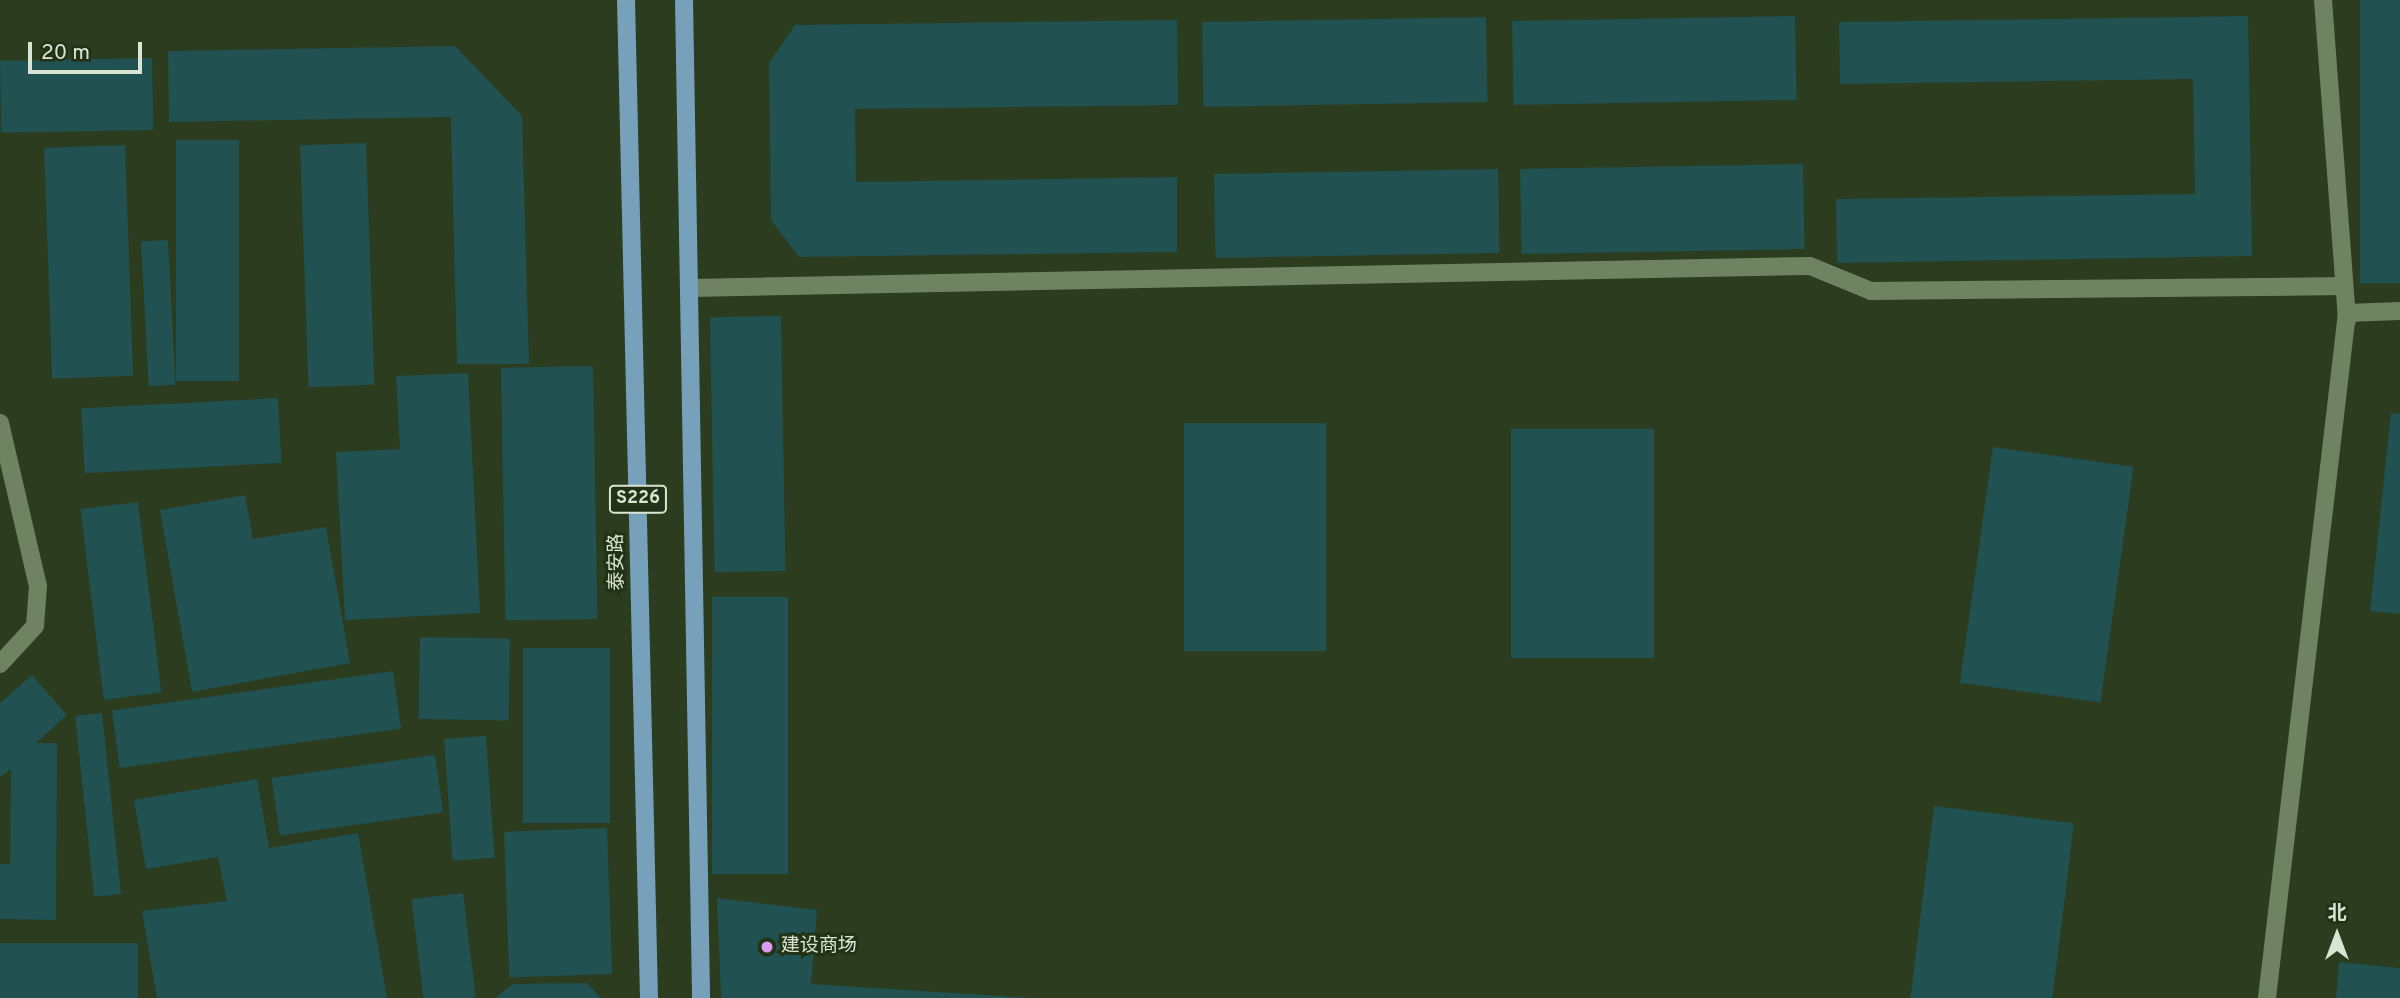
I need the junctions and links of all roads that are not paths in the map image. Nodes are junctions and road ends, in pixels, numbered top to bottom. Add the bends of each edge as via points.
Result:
1 (626, 0) edge
2 (684, 0) edge
3 (2323, 0) edge
4 (2344, 286) junction
5 (691, 288) junction
6 (2400, 311) edge
7 (2347, 316) junction
8 (0, 423) edge
9 (0, 664) edge
10 (649, 998) edge
11 (701, 998) edge
12 (2267, 998) edge

1 - 10 main road, 泰安路 / S226
2 - 5 main road, S226
3 - 4 street
4 - 5 street via 1871,291 1810,266
4 - 7 street
5 - 11 main road, S226
6 - 7 street
7 - 12 street
8 - 9 street via 38,586 35,626

